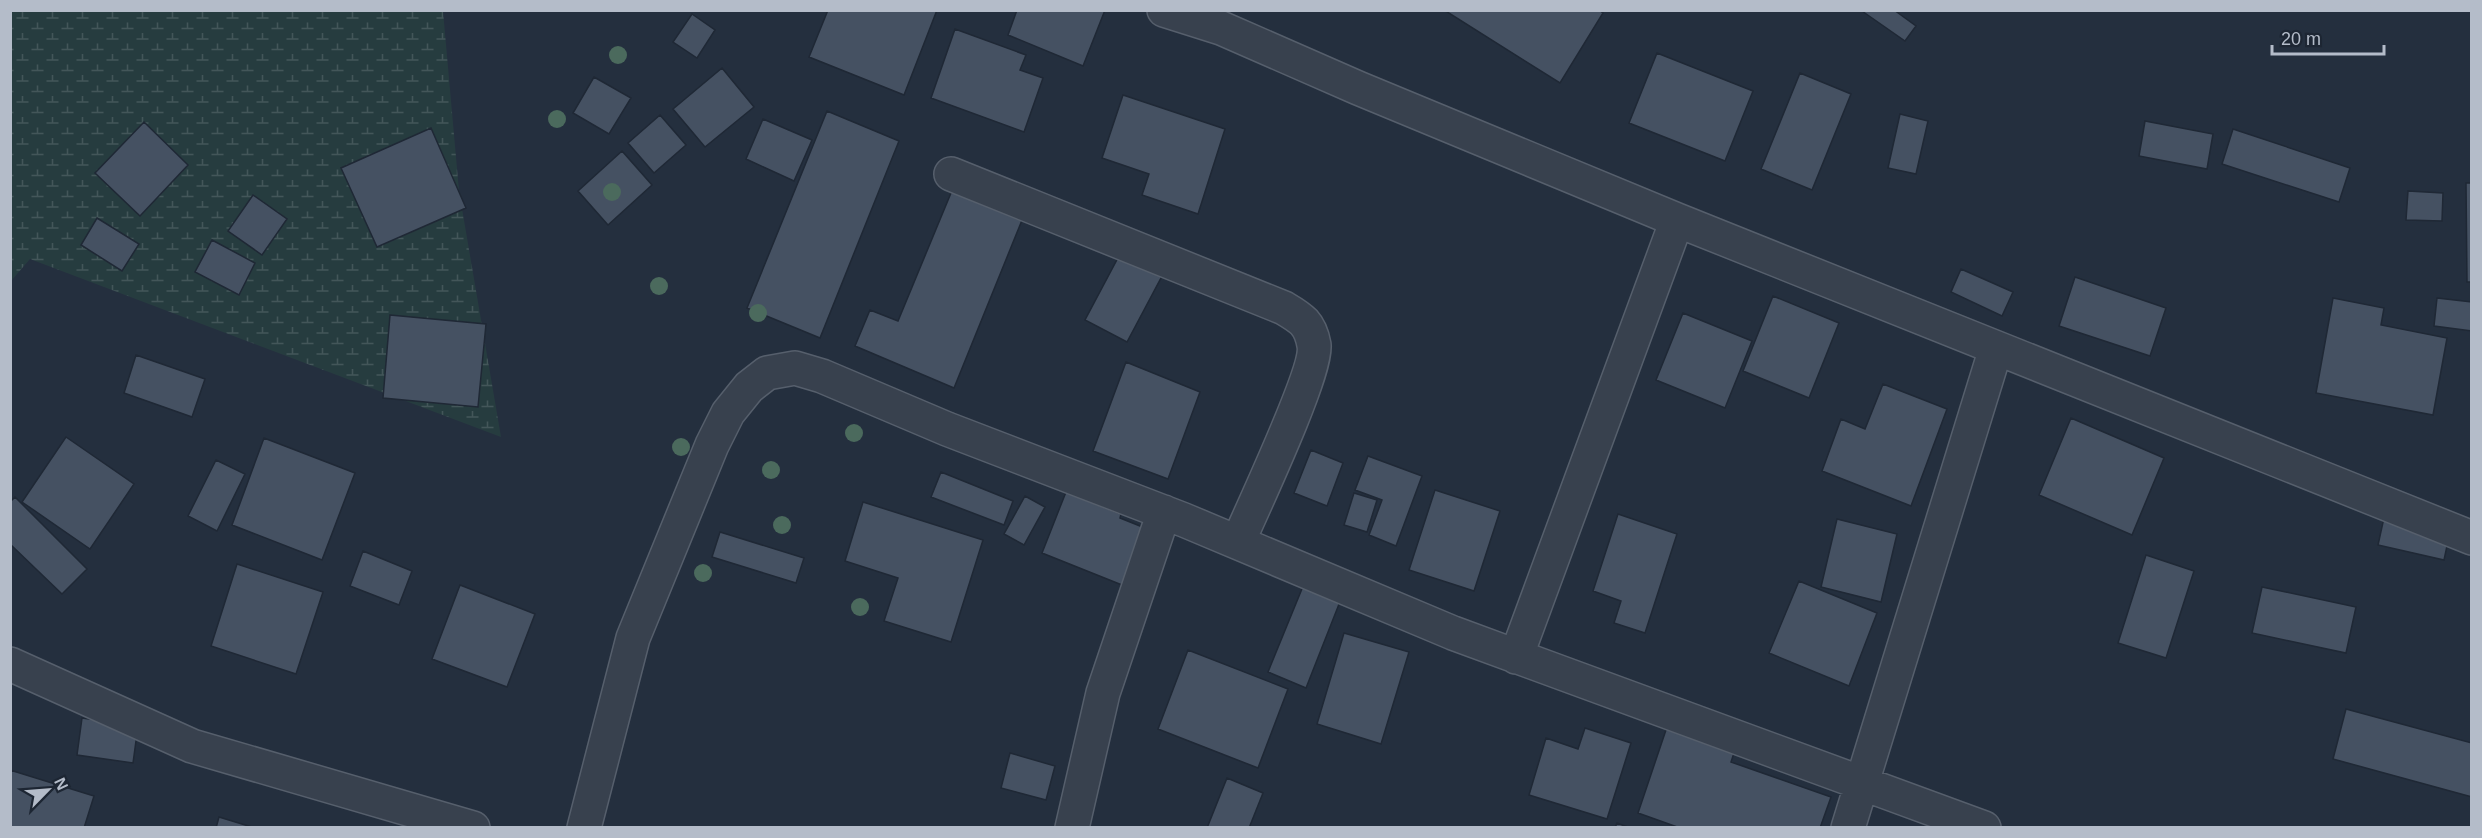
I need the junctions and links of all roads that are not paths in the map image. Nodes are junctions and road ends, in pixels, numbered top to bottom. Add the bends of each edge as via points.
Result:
1 (1164, 10) edge
2 (951, 174) dead end
3 (1677, 220) junction
4 (1996, 348) junction
5 (1164, 512) junction
6 (2472, 538) edge
7 (1238, 542) junction
8 (1516, 657) junction
9 (10, 664) edge
10 (1862, 783) junction
11 (473, 828) edge
12 (584, 828) edge
13 (1072, 828) edge
14 (1848, 828) edge
15 (1984, 828) edge

1 - 3 street via 1221,28
2 - 7 street via 1273,303 1305,320 1314,346 1306,382
3 - 4 street
3 - 8 street
4 - 6 street
4 - 10 street
5 - 7 street
5 - 12 street via 947,429 822,376 795,368 767,373 749,387 728,413 633,638
5 - 13 street via 1103,693
7 - 8 street
8 - 10 street
9 - 11 street via 192,746
10 - 14 street
10 - 15 street

